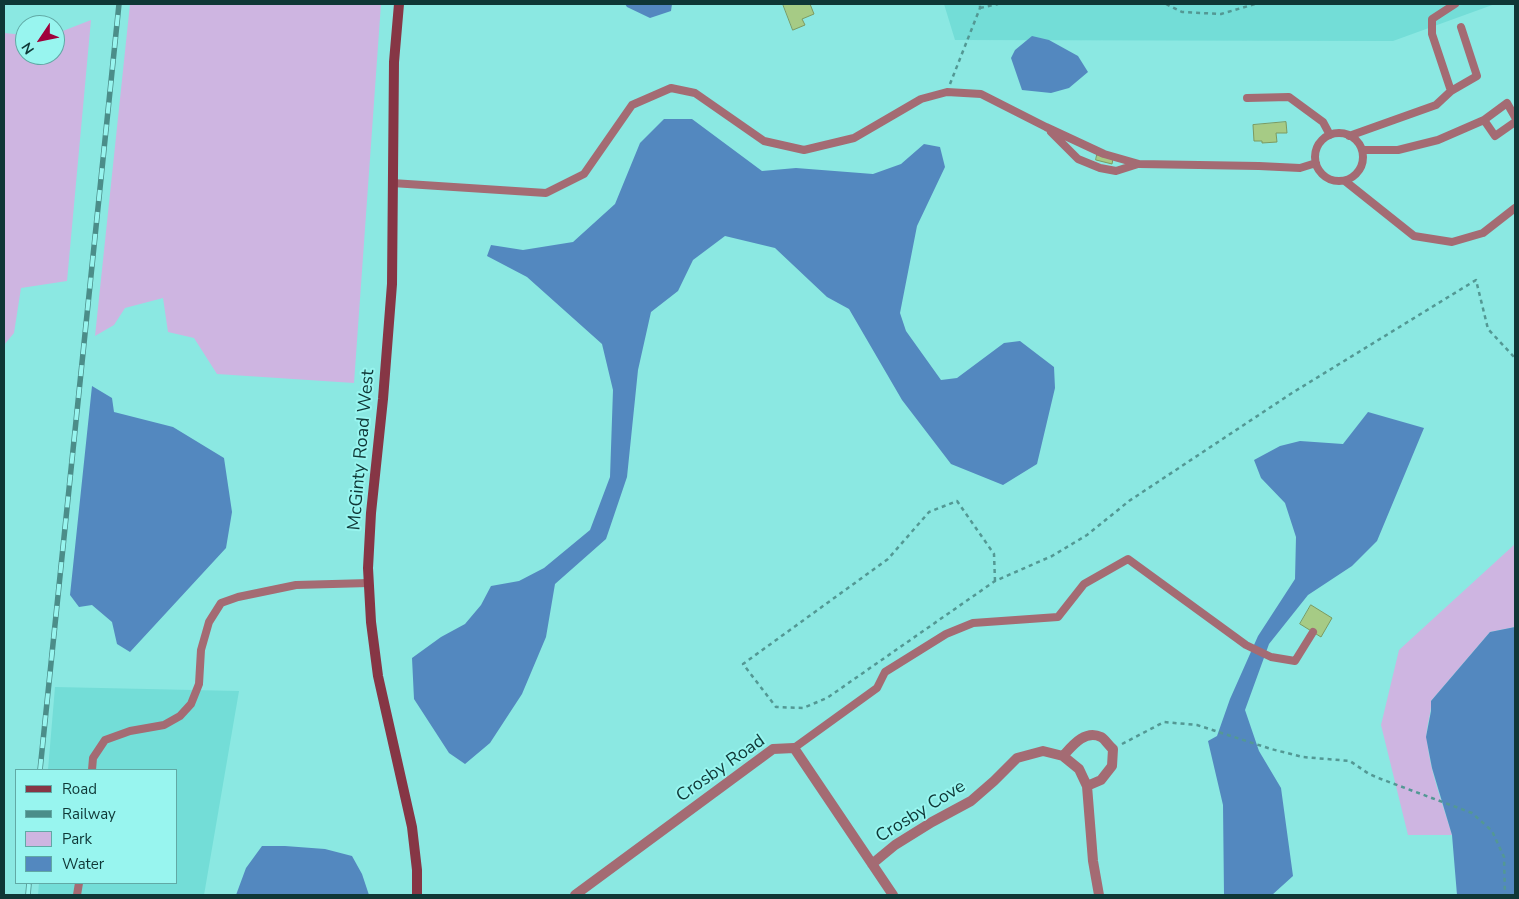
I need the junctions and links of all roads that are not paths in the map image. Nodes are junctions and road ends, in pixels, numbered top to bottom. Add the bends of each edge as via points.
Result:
1 (399, 4) edge
2 (1455, 4) edge
3 (1461, 27) dead end
4 (1452, 92) junction
5 (1247, 98) dead end
6 (1515, 117) edge
7 (1484, 120) junction
8 (1515, 122) edge
9 (1046, 127) junction
10 (1362, 131) junction
11 (1330, 135) junction
12 (1349, 136) junction
13 (1357, 142) junction
14 (1362, 150) junction
15 (1316, 163) junction
16 (1139, 164) junction
17 (1345, 181) junction
18 (392, 183) junction
19 (1515, 208) edge
20 (369, 583) junction
21 (1313, 632) dead end
22 (794, 748) junction
23 (1063, 756) junction
24 (92, 769) edge
25 (1087, 786) junction
26 (872, 864) junction
27 (417, 895) edge
28 (575, 895) edge
29 (893, 895) edge
30 (1099, 895) edge

1 - 18 main road, McGinty Road West via 394,62
2 - 4 lane via 1432,19 1432,34
3 - 4 lane via 1477,76
4 - 10 lane via 1436,105
5 - 11 lane via 1289,97 1323,122
6 - 7 lane via 1507,104
7 - 8 lane via 1496,136
7 - 14 lane via 1438,140 1398,150
9 - 16 lane via 1104,154
9 - 16 lane via 1078,159 1100,168 1116,171
9 - 18 lane via 981,94 947,92 921,99 854,138 804,150 764,141 695,92 671,88 632,105 584,174 546,193
10 - 12 lane
10 - 13 lane
11 - 12 lane
11 - 15 lane via 1318,146
12 - 13 lane
13 - 14 lane
14 - 17 lane via 1360,169
15 - 16 lane via 1300,168
15 - 17 lane via 1327,178
17 - 19 lane via 1414,236 1442,241 1452,242 1483,233
18 - 20 main road, McGinty Road West via 392,284 371,513
20 - 24 lane via 296,585 221,603 209,622 201,650 199,684 191,704 180,716 164,725 104,740 93,758
20 - 27 main road, McGinty Road West via 378,676 412,827
21 - 22 lane via 1295,661 1271,657 1246,645 1128,559 1084,584 1058,616 973,623 946,634 885,672 877,688
22 - 26 street, Crosby Road
22 - 28 street, Crosby Road via 773,749
23 - 25 street via 1079,769
23 - 25 street via 1088,735 1101,737 1112,749 1112,766 1101,780
23 - 26 street, Crosby Cove via 1043,751 1017,758 971,801 895,845
25 - 30 street
26 - 29 street, Crosby Road

